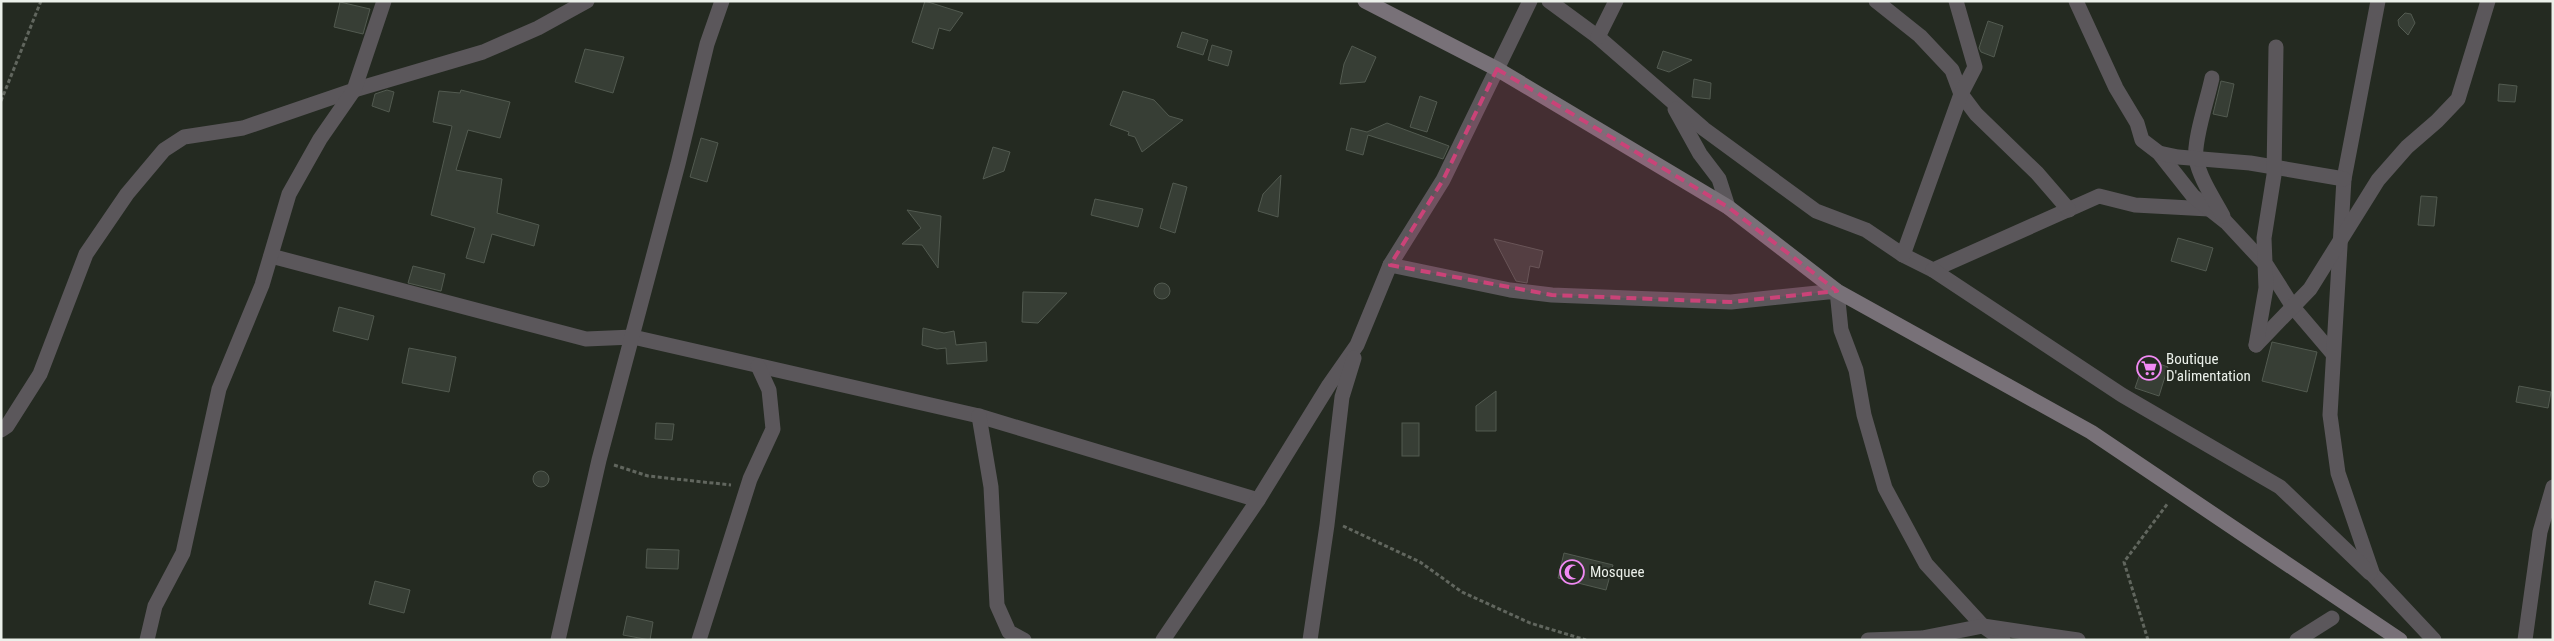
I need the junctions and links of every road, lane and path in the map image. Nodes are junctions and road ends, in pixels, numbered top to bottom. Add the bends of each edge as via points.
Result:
1 (42, 1) edge
2 (384, 1) edge
3 (587, 1) edge
4 (722, 1) edge
5 (1365, 1) edge
6 (1530, 1) edge
7 (1549, 1) edge
8 (1616, 1) edge
9 (1876, 1) edge
10 (1956, 1) edge
11 (2076, 1) edge
12 (2378, 1) edge
13 (2488, 1) edge
14 (1598, 37) junction
15 (2276, 47) dead end
16 (1497, 69) junction
17 (2212, 78) dead end
18 (354, 90) junction
19 (1960, 94) junction
20 (1668, 97) junction
21 (1, 101) edge
22 (2159, 153) junction
23 (2196, 158) junction
24 (2274, 167) junction
25 (2344, 179) junction
26 (1728, 207) junction
27 (2209, 209) junction
28 (2069, 210) junction
29 (2226, 222) junction
30 (2342, 239) junction
31 (1902, 255) junction
32 (271, 256) junction
33 (1390, 265) junction
34 (2267, 266) junction
35 (1933, 270) junction
36 (1837, 291) junction
37 (2293, 307) junction
38 (633, 337) junction
39 (1358, 345) junction
40 (2333, 354) junction
41 (758, 366) junction
42 (979, 416) junction
43 (1, 430) edge
44 (599, 460) junction
45 (750, 479) junction
46 (2553, 487) edge
47 (2176, 491) junction
48 (1258, 500) junction
49 (1327, 525) junction
50 (2372, 575) junction
51 (2332, 618) dead end
52 (1983, 626) junction
53 (147, 640) edge
54 (558, 640) edge
55 (699, 640) edge
56 (1024, 640) edge
57 (1162, 640) edge
58 (1310, 640) edge
59 (1586, 640) edge
60 (1868, 640) edge
61 (2004, 640) edge
62 (2078, 640) edge
63 (2148, 640) edge
64 (2297, 640) edge
65 (2400, 640) edge
66 (2434, 640) edge
67 (2525, 640) edge

1 - 21 path
2 - 18 street
3 - 18 street via 538,28 483,52
4 - 38 street via 707,44
5 - 16 main road
6 - 16 street
7 - 14 street
8 - 14 street
9 - 19 street via 1920,36 1952,70
10 - 19 street via 1974,67
11 - 22 street via 2116,88 2137,123 2142,140
12 - 25 street
13 - 30 street via 2458,99 2407,147 2378,180
14 - 20 street
15 - 24 street
16 - 26 main road
16 - 33 street via 1443,180
17 - 23 street
18 - 32 street via 320,139 289,194
18 - 43 street via 243,128 184,137 164,150 127,194 86,254 40,374 7,426
19 - 28 street
19 - 31 street
20 - 26 street via 1718,179
20 - 31 street via 1704,130 1816,211 1866,230
22 - 23 street
22 - 27 street via 2193,196
23 - 24 street
23 - 29 street
24 - 25 street
24 - 34 street via 2264,238
25 - 30 street
26 - 36 main road
27 - 28 street via 2135,205 2099,196
27 - 29 street
28 - 35 street
29 - 34 street
30 - 37 street via 2310,289
30 - 40 street
31 - 35 street
32 - 38 street via 586,339
32 - 53 street via 219,390 183,553 155,606
33 - 36 street via 1510,290 1552,295 1731,302
33 - 39 street
34 - 37 street
34 - 37 street via 2256,345
35 - 50 street via 2122,395 2280,487
36 - 47 main road via 2091,432
36 - 52 street via 1841,330 1856,370 1864,415 1886,488 1926,564
37 - 40 street
38 - 41 street
38 - 44 street
39 - 48 street via 1329,385
39 - 49 street via 1342,397
40 - 50 street via 2330,414 2338,473
41 - 42 street
41 - 45 street via 769,390 773,429
42 - 48 street
42 - 56 street via 992,487 997,605 1009,632
44 - 45 path via 648,476 732,486
44 - 54 street
45 - 55 street
46 - 67 street via 2540,532
47 - 63 path via 2124,562
47 - 65 main road
48 - 57 street
49 - 58 street
49 - 59 path via 1344,526 1420,562 1462,592 1530,623
50 - 66 street
51 - 64 street
52 - 60 street via 1922,638
52 - 61 street
52 - 62 street

